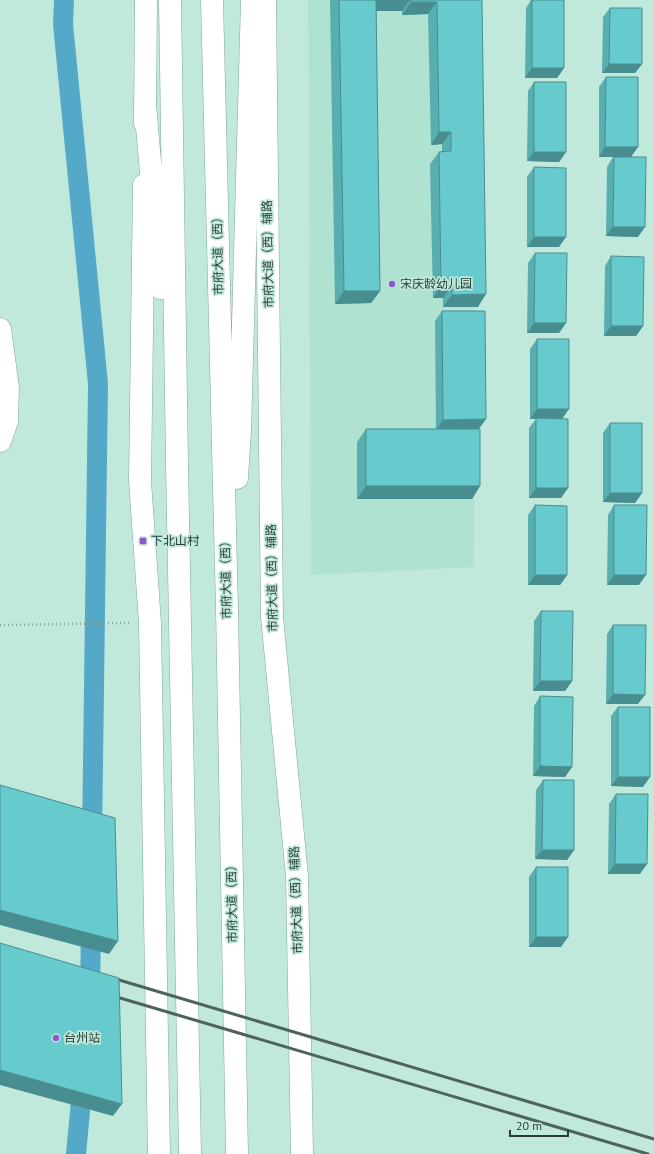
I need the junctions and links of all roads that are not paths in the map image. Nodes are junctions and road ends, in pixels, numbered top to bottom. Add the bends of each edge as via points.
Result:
1 (146, 0) edge
2 (170, 0) edge
3 (212, 0) edge
4 (252, 0) edge
5 (265, 0) edge
6 (145, 104) junction
7 (0, 329) edge
8 (0, 442) edge
9 (177, 464) junction
10 (227, 609) junction
11 (159, 1154) edge
12 (190, 1154) edge
13 (237, 1154) edge
14 (302, 1154) edge

1 - 6 main road
2 - 9 main road
3 - 10 main road, 市府大道（西）
4 - 10 main road via 240,431
5 - 14 main road, 市府大道（西）辅路 via 272,617 297,876
6 - 9 main road
6 - 11 main road via 140,482 150,623
7 - 8 main road via 8,388 7,421
9 - 12 main road
10 - 13 main road, 市府大道（西）

